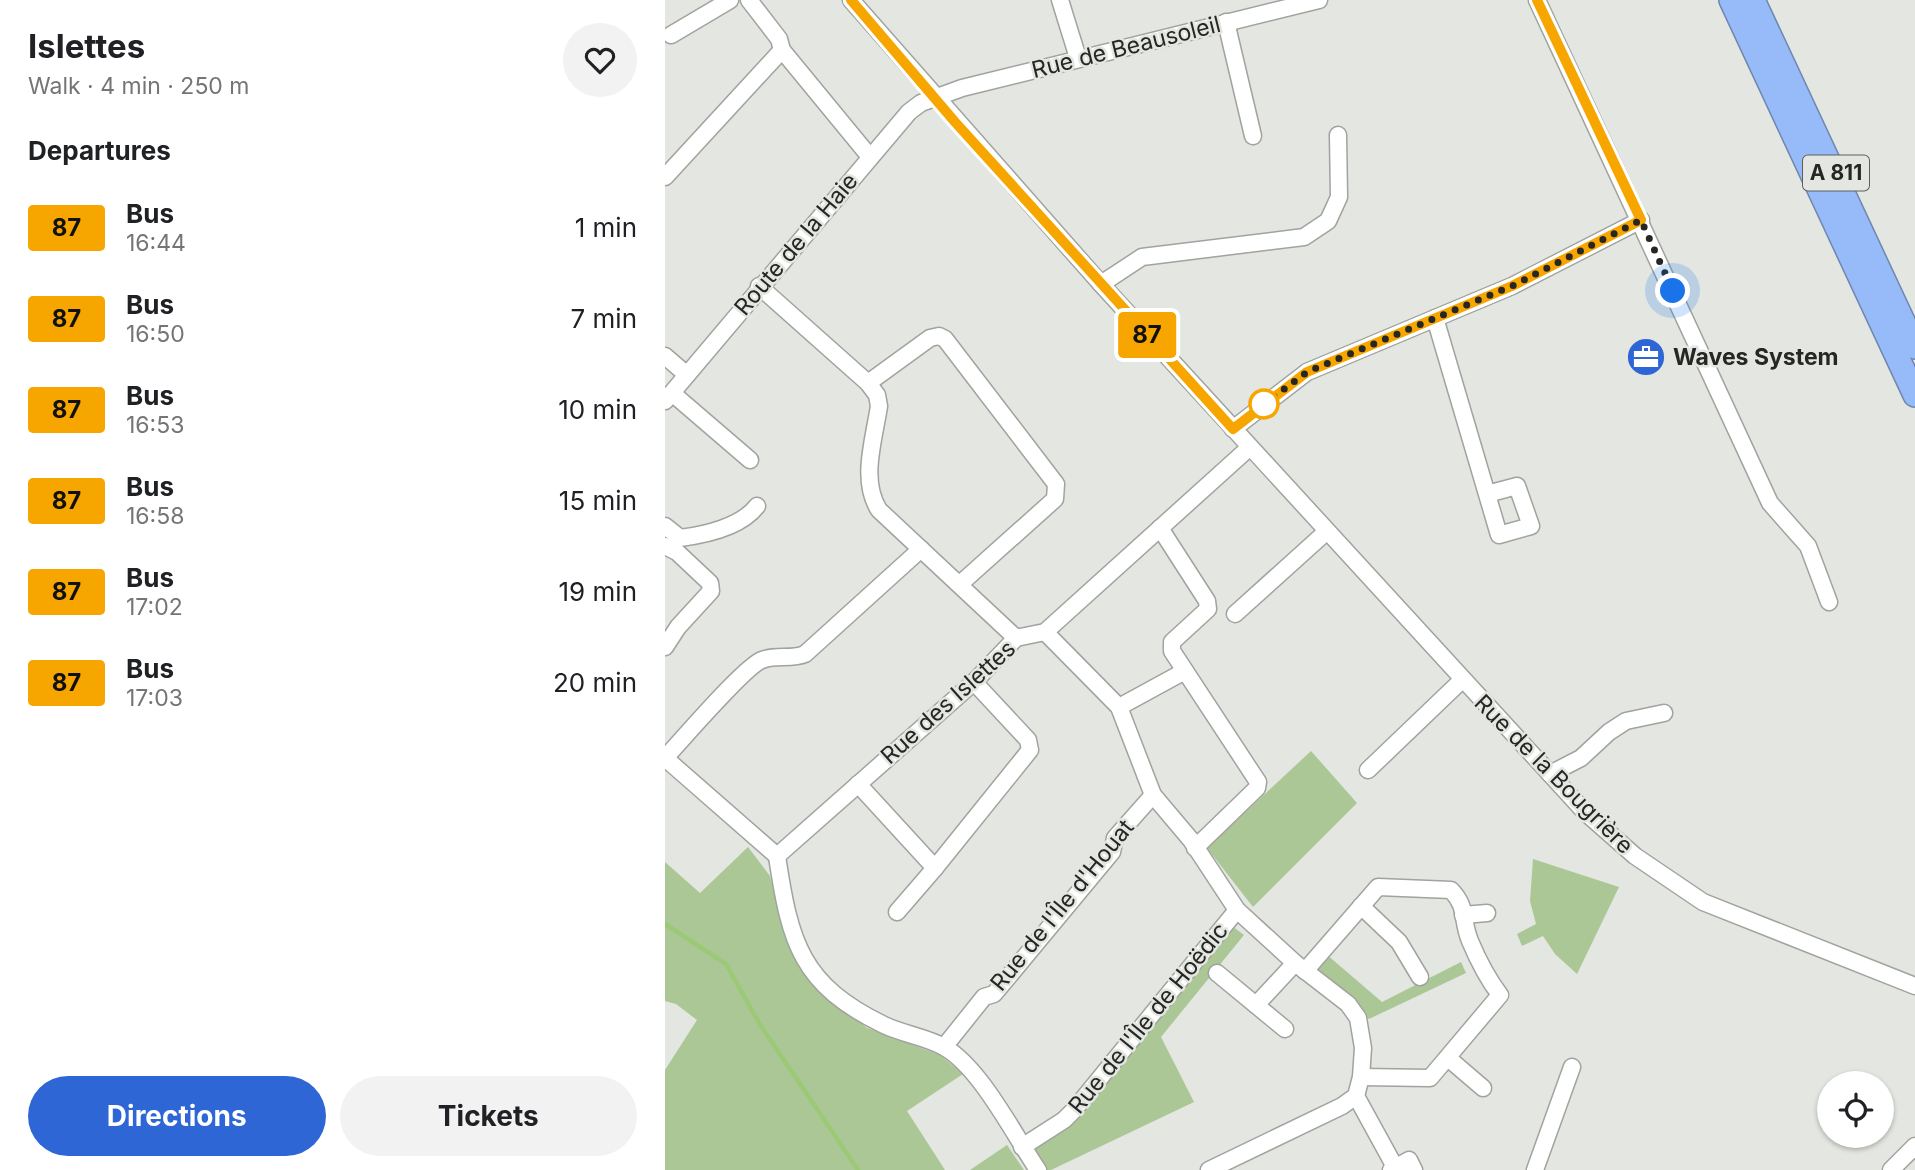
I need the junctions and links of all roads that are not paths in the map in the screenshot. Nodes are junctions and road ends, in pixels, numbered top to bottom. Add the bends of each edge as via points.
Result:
1 (730, 0) edge
2 (749, 0) edge
3 (851, 0) edge
4 (1061, 0) edge
5 (1319, 0) edge
6 (1537, 0) edge
7 (1731, 0) edge
8 (1753, 0) edge
9 (1762, 0) edge
10 (1226, 22) junction
11 (671, 35) dead end
12 (782, 50) junction
13 (1077, 58) junction
14 (935, 98) junction
15 (1338, 135) dead end
16 (1253, 136) dead end
17 (870, 157) junction
18 (665, 177) edge
19 (1641, 220) junction
20 (1101, 284) junction
21 (759, 286) junction
22 (1434, 318) junction
23 (1915, 324) edge
24 (1915, 347) edge
25 (665, 356) edge
26 (687, 375) junction
27 (868, 383) junction
28 (1915, 396) edge
29 (669, 397) edge
30 (1233, 429) junction
31 (1250, 447) junction
32 (750, 460) dead end
33 (1487, 494) dead end
34 (757, 506) dead end
35 (665, 526) edge
36 (1160, 528) junction
37 (1326, 532) junction
38 (665, 546) edge
39 (921, 549) junction
40 (960, 584) junction
41 (1829, 602) dead end
42 (1235, 614) dead end
43 (1045, 632) junction
44 (1016, 638) junction
45 (665, 647) edge
46 (1185, 671) junction
47 (1462, 680) junction
48 (974, 682) junction
49 (1119, 707) junction
50 (1664, 713) dead end
51 (665, 758) edge
52 (1368, 770) dead end
53 (1550, 774) junction
54 (858, 784) junction
55 (1153, 794) junction
56 (1195, 848) junction
57 (777, 856) junction
58 (935, 867) junction
59 (1361, 906) junction
60 (1237, 910) junction
61 (897, 912) dead end
62 (1487, 913) dead end
63 (1463, 915) junction
64 (1300, 967) junction
65 (1217, 973) dead end
66 (1420, 977) dead end
67 (1915, 986) edge
68 (1256, 1005) junction
69 (1285, 1029) dead end
70 (944, 1047) junction
71 (1448, 1058) junction
72 (1572, 1067) dead end
73 (1361, 1077) junction
74 (1483, 1088) dead end
75 (1356, 1096) junction
76 (1915, 1146) edge
77 (1022, 1147) junction
78 (1243, 1163) edge
79 (1212, 1169) edge
80 (1393, 1169) edge
81 (1038, 1170) edge
82 (1414, 1170) edge
83 (1535, 1170) edge
84 (1891, 1170) edge

1 - 11 street
2 - 12 street via 779,39
3 - 14 street, Rue de la Bougrière
4 - 13 street
5 - 10 street, Rue de Beausoleil
6 - 19 street
7 - 28 highway, A 811
8 - 24 highway, A 811
9 - 23 highway
10 - 13 street, Rue de Beausoleil
10 - 16 street
12 - 17 street
12 - 18 street
13 - 14 street, Rue de Beausoleil
14 - 17 street, Route de la Haie via 914,106
14 - 20 street, Rue de la Bougrière
15 - 20 street via 1339,197 1328,220 1304,237 1142,257
17 - 21 street, Route de la Haie
19 - 22 street via 1512,286
19 - 41 street via 1770,503 1808,546
20 - 30 street, Rue de la Bougrière
21 - 26 street, Route de la Haie
21 - 27 street
22 - 30 street via 1307,372
22 - 33 street
25 - 26 street
26 - 29 street, Route de la Haie
27 - 39 street via 879,406 868,483 871,498
27 - 40 street via 930,338 946,340 1056,484 1055,499
29 - 32 street
30 - 31 street, Rue de la Bougrière
31 - 36 street, Rue des Islettes
31 - 37 street, Rue de la Bougrière
34 - 35 street via 738,521 695,536 680,538
36 - 43 street, Rue des Islettes
36 - 46 street via 1207,601 1208,609 1172,642 1172,651
37 - 42 street
37 - 47 street, Rue de la Bougrière
38 - 45 street via 710,583 711,591
39 - 40 street
39 - 51 street via 805,654 753,665
40 - 44 street
43 - 44 street, Rue des Islettes
43 - 49 street
44 - 48 street, Rue des Islettes
46 - 49 street
46 - 56 street via 1258,782
47 - 52 street, Rue de la Bougrière
47 - 53 street, Rue de la Bougrière
48 - 54 street, Rue des Islettes
48 - 58 street via 1027,740 1030,750
49 - 55 street
50 - 53 street via 1626,721 1580,758
51 - 57 street
53 - 67 street, Rue de la Bougrière via 1636,856 1703,902
54 - 57 street, Rue des Islettes
54 - 58 street
55 - 56 street
55 - 70 street, Rue de l'Île d'Houat via 1115,838 1112,852 995,994 984,997
56 - 60 street
57 - 70 street via 792,934 815,976 839,1001 886,1026
58 - 61 street
59 - 63 street via 1378,887 1451,890 1462,902
59 - 64 street
59 - 66 street via 1399,942
60 - 64 street
60 - 77 street, Rue de l'Île de Hoëdic via 1074,1111
62 - 63 street
63 - 71 street via 1478,960 1500,995
64 - 68 street
64 - 73 street via 1348,1004 1358,1018
65 - 68 street
68 - 69 street
70 - 77 street via 976,1079
71 - 73 street via 1430,1078
71 - 74 street
72 - 83 street
73 - 75 street
75 - 78 street
75 - 80 street
76 - 84 street
77 - 81 street
78 - 79 street
80 - 82 street via 1409,1160

